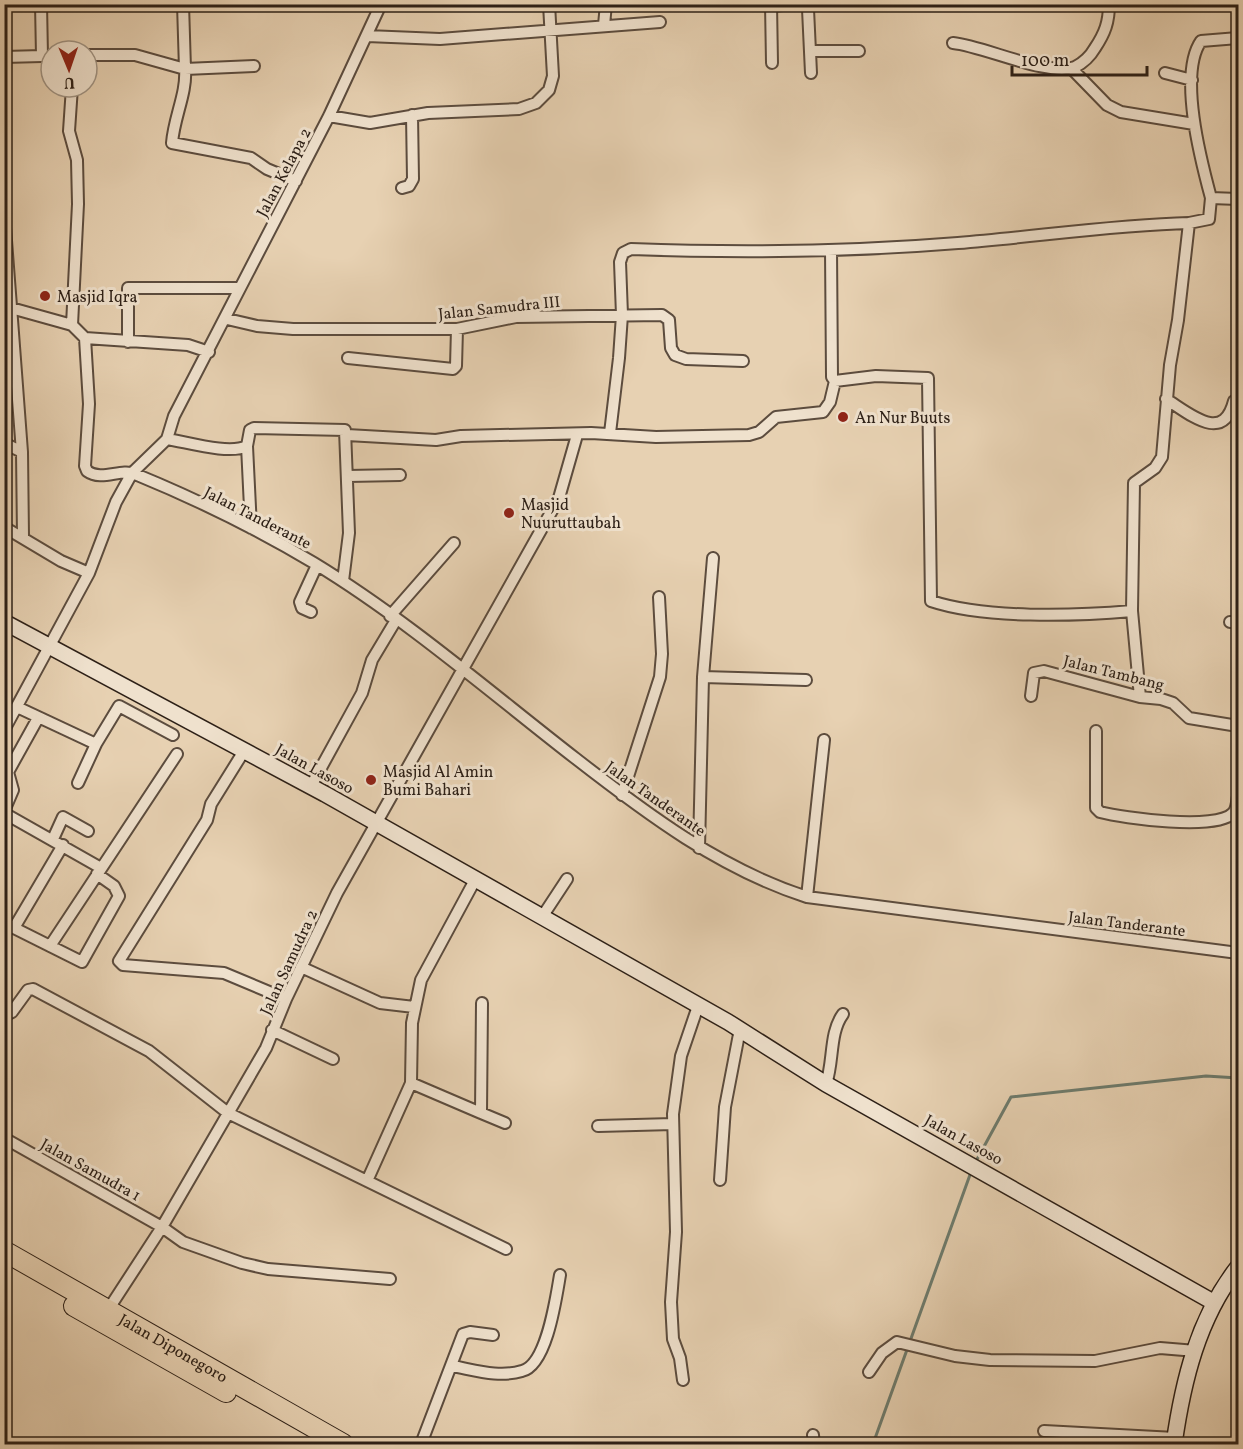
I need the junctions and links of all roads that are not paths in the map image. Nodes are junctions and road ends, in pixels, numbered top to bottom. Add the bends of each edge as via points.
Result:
1 (41, 4) edge
2 (183, 4) edge
3 (381, 4) edge
4 (549, 4) edge
5 (606, 4) edge
6 (794, 4) edge
7 (804, 4) edge
8 (1109, 4) edge
9 (771, 5) edge
10 (660, 22) dead end
11 (604, 25) junction
12 (551, 29) junction
13 (367, 36) junction
14 (1239, 38) edge
15 (44, 39) edge
16 (953, 43) dead end
17 (811, 51) junction
18 (860, 51) dead end
19 (99, 55) edge
20 (39, 56) edge
21 (4, 57) edge
22 (772, 63) dead end
23 (254, 66) dead end
24 (1071, 68) junction
25 (185, 69) junction
26 (811, 73) dead end
27 (1165, 73) dead end
28 (1192, 80) junction
29 (71, 99) edge
30 (412, 115) junction
31 (329, 116) junction
32 (1194, 124) junction
33 (296, 181) junction
34 (402, 188) dead end
35 (1211, 198) junction
36 (1239, 199) edge
37 (4, 214) edge
38 (1189, 223) junction
39 (831, 250) junction
40 (240, 288) junction
41 (11, 308) junction
42 (622, 315) junction
43 (227, 319) junction
44 (72, 325) junction
45 (457, 329) junction
46 (85, 338) junction
47 (128, 342) junction
48 (209, 352) junction
49 (348, 358) dead end
50 (743, 361) dead end
51 (4, 369) edge
52 (16, 375) junction
53 (835, 381) junction
54 (1166, 399) junction
55 (1234, 401) dead end
56 (610, 433) junction
57 (347, 435) junction
58 (577, 435) junction
59 (167, 440) junction
60 (4, 443) edge
61 (247, 446) junction
62 (22, 452) junction
63 (132, 473) junction
64 (400, 475) dead end
65 (348, 476) junction
66 (4, 527) edge
67 (251, 528) junction
68 (23, 536) junction
69 (454, 543) dead end
70 (713, 558) dead end
71 (317, 565) junction
72 (89, 573) junction
73 (343, 581) junction
74 (659, 597) dead end
75 (1132, 611) junction
76 (311, 612) dead end
77 (393, 618) junction
78 (4, 622) edge
79 (50, 648) junction
80 (462, 670) junction
81 (703, 677) junction
82 (806, 680) dead end
83 (1031, 696) dead end
84 (1140, 697) junction
85 (17, 707) junction
86 (38, 718) junction
87 (1239, 726) edge
88 (4, 730) edge
89 (1096, 731) dead end
90 (173, 735) dead end
91 (824, 740) dead end
92 (96, 744) junction
93 (244, 751) junction
94 (177, 754) dead end
95 (78, 783) dead end
96 (311, 786) junction
97 (622, 795) junction
98 (1239, 796) edge
99 (4, 812) edge
100 (375, 823) junction
101 (88, 831) dead end
102 (53, 839) junction
103 (63, 845) junction
104 (699, 848) junction
105 (99, 871) junction
106 (567, 879) dead end
107 (475, 880) junction
108 (807, 897) junction
109 (542, 917) junction
110 (9, 925) edge
111 (50, 946) junction
112 (1239, 953) edge
113 (302, 967) junction
114 (286, 999) junction
115 (482, 1003) dead end
116 (698, 1005) junction
117 (414, 1007) junction
118 (843, 1014) dead end
119 (4, 1016) edge
120 (740, 1029) junction
121 (272, 1030) junction
122 (333, 1059) dead end
123 (411, 1083) junction
124 (826, 1083) junction
125 (228, 1113) junction
126 (481, 1113) junction
127 (505, 1123) dead end
128 (673, 1124) junction
129 (598, 1126) dead end
130 (4, 1138) edge
131 (720, 1180) dead end
132 (367, 1181) junction
133 (162, 1227) junction
134 (506, 1249) dead end
135 (4, 1251) edge
136 (4, 1263) edge
137 (1239, 1267) edge
138 (560, 1275) dead end
139 (390, 1279) dead end
140 (1213, 1302) junction
141 (108, 1310) junction
142 (493, 1335) dead end
143 (1196, 1351) junction
144 (452, 1366) junction
145 (869, 1372) dead end
146 (683, 1380) dead end
147 (1044, 1431) dead end
148 (1174, 1441) edge
149 (320, 1444) edge
150 (343, 1444) edge
151 (421, 1444) edge

1 - 15 street
2 - 25 street
3 - 13 street, Jalan Kelapa 2
4 - 12 street
5 - 11 street
6 - 9 street
7 - 17 street via 808,9
8 - 24 street via 1106,31 1091,54
9 - 22 street
10 - 11 street
11 - 12 street
12 - 13 street via 440,39
12 - 30 street via 552,83 536,103 519,109
13 - 31 street, Jalan Kelapa 2
14 - 28 street via 1201,41 1194,56
16 - 24 street via 1047,67
17 - 18 street
17 - 26 street
19 - 25 street via 135,55
20 - 21 street
23 - 25 street
24 - 32 street via 1107,105 1121,112
25 - 33 street via 186,84 175,117 172,143 251,158
27 - 28 street
28 - 32 street
29 - 44 street via 69,131 77,160 78,204
30 - 31 street via 370,123
30 - 34 street via 413,179
31 - 33 street, Jalan Kelapa 2
32 - 35 street
33 - 40 street, Jalan Kelapa 2
35 - 36 street
35 - 38 street via 1209,219
37 - 41 street
38 - 39 street
38 - 54 street
39 - 42 street via 631,249 623,253 620,262
39 - 53 street via 830,357 831,377
40 - 43 street, Jalan Kelapa 2
40 - 47 street via 128,288
41 - 44 street
41 - 52 street
42 - 45 street, Jalan Samudra III via 516,317
42 - 50 street, Jalan Samudra III via 662,315 669,320 673,352 682,358
42 - 56 street
43 - 45 street, Jalan Samudra III via 292,329
43 - 48 street, Jalan Kelapa 2
44 - 46 street
45 - 49 street via 453,369
46 - 47 street
46 - 63 street via 89,404 85,466 98,476
47 - 48 street via 188,345
48 - 59 street, Jalan Kelapa 2 via 174,416
51 - 52 street
52 - 62 street
53 - 56 street via 823,412 776,417 755,434 656,437
53 - 75 street via 876,376 927,378 931,601 1030,614
54 - 55 street via 1209,423 1222,423 1230,416
54 - 75 street via 1159,464 1134,483
56 - 58 street
57 - 58 street via 436,440 461,436
57 - 61 street via 342,429 254,428 250,430
57 - 65 street
58 - 80 street via 558,498
59 - 61 street via 229,448
59 - 63 street, Jalan Kelapa 2
60 - 62 street
61 - 67 street
62 - 68 street
63 - 67 street, Jalan Tanderante
63 - 72 street, Jalan Kelapa 2 via 116,502
64 - 65 street
65 - 73 street via 349,533
66 - 68 street
67 - 71 street, Jalan Tanderante
68 - 72 street via 61,561
69 - 77 street
70 - 81 street
71 - 73 street, Jalan Tanderante
71 - 76 street via 300,602 302,608
72 - 79 street, Jalan Kelapa 2
73 - 77 street, Jalan Tanderante
74 - 97 street via 660,677
75 - 84 street
77 - 80 street, Jalan Tanderante
77 - 96 street via 372,660 362,693
78 - 79 street, Jalan Lasoso
79 - 85 street, Jalan Kelapa 2
79 - 93 street, Jalan Lasoso
80 - 97 street, Jalan Tanderante
80 - 100 street
81 - 82 street
81 - 104 street
83 - 84 street, Jalan Tambang via 1034,673 1044,671
84 - 87 street, Jalan Tambang via 1173,703 1189,718
85 - 86 street
85 - 88 street, Jalan Kelapa 2
86 - 92 street
86 - 99 street via 8,772 13,790
89 - 98 street via 1096,808 1100,813 1172,823 1195,822 1229,816 1236,809
90 - 92 street via 119,706
91 - 108 street
92 - 95 street
93 - 96 street, Jalan Lasoso
93 - 114 street via 211,804 207,820 120,955 119,963 224,973
94 - 105 street
96 - 100 street, Jalan Lasoso
97 - 104 street, Jalan Tanderante
99 - 102 street
100 - 107 street, Jalan Lasoso
100 - 113 street, Jalan Samudra 2
101 - 102 street via 63,817
102 - 103 street
103 - 105 street
103 - 110 street
104 - 108 street, Jalan Tanderante via 769,884
105 - 111 street
105 - 111 street via 119,896 85,960 79,962
106 - 109 street
107 - 109 street, Jalan Lasoso
107 - 117 street via 425,972
108 - 112 street, Jalan Tanderante
109 - 116 street, Jalan Lasoso
110 - 111 street
113 - 114 street, Jalan Samudra 2
113 - 117 street via 380,1003
114 - 121 street, Jalan Samudra 2
115 - 126 street
116 - 120 street, Jalan Lasoso
116 - 128 street via 681,1056
117 - 123 street
118 - 124 street via 835,1033
119 - 125 street via 33,989 149,1051
120 - 124 street, Jalan Lasoso
120 - 131 street via 725,1107
121 - 122 street
121 - 125 street, Jalan Samudra 2 via 266,1048
123 - 126 street
123 - 132 street
124 - 140 street, Jalan Lasoso
125 - 132 street
125 - 133 street, Jalan Samudra 2
126 - 127 street
128 - 129 street
128 - 146 street via 676,1232 671,1302 673,1339
130 - 133 street, Jalan Samudra 1
132 - 134 street
133 - 139 street, Jalan Samudra 1 via 183,1242 242,1263 325,1275
133 - 141 street, Jalan Samudra 2
135 - 141 highway, Jalan Diponegoro
136 - 149 highway, Jalan Diponegoro
137 - 140 street
138 - 144 street via 536,1364 524,1371 500,1374
140 - 143 street
141 - 150 highway, Jalan Diponegoro
142 - 144 street via 463,1334
143 - 145 street via 1160,1348 1095,1361 990,1360 897,1342 882,1353
143 - 148 street via 1180,1401
144 - 151 street
147 - 148 street

